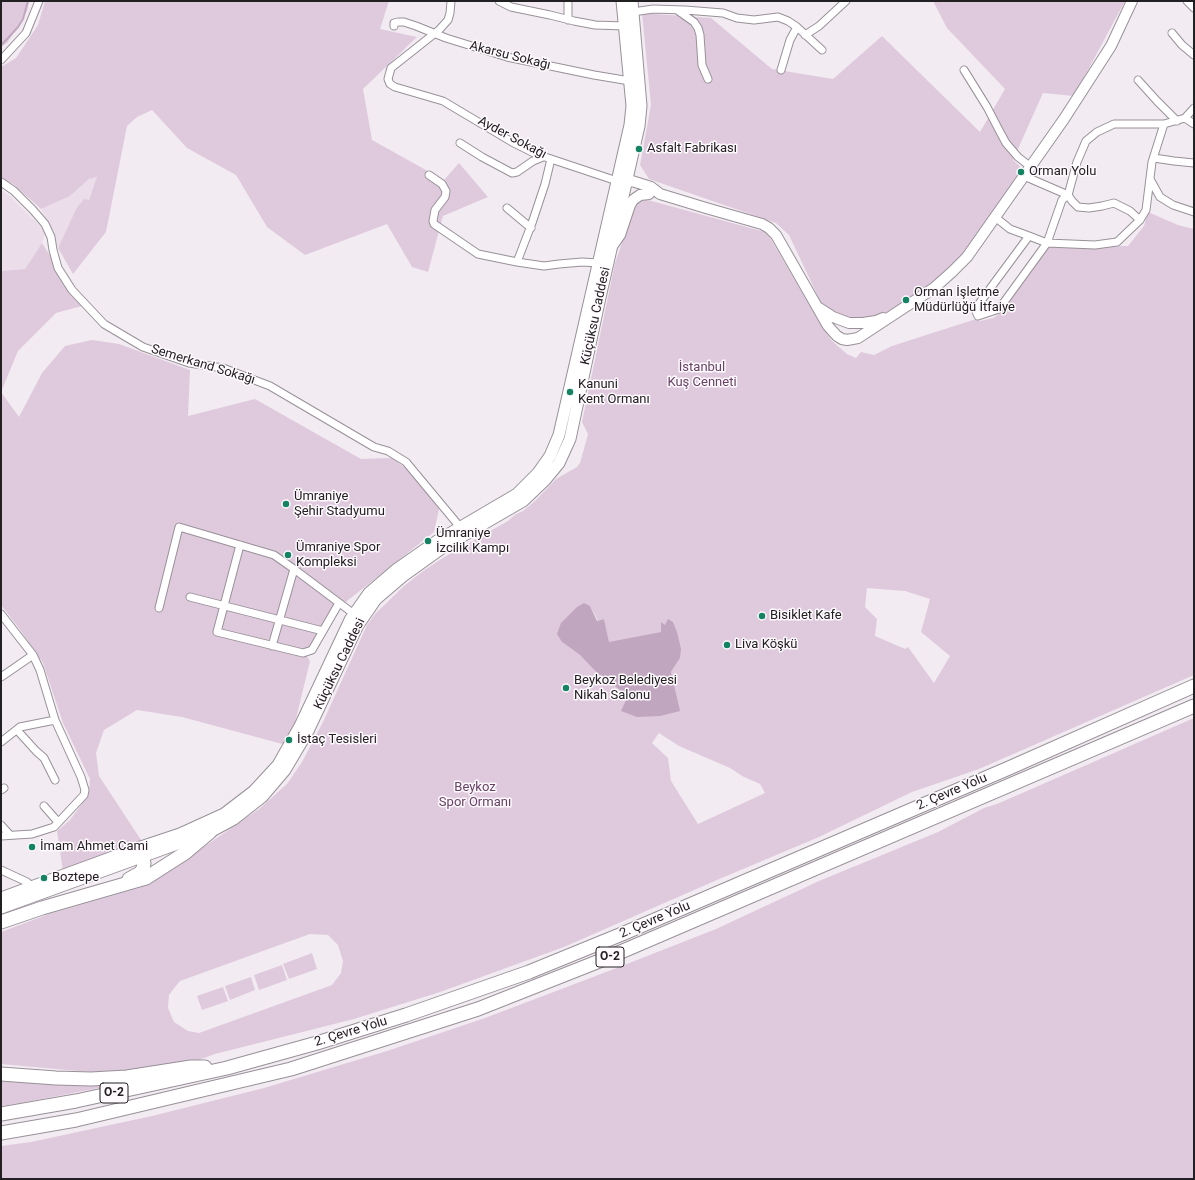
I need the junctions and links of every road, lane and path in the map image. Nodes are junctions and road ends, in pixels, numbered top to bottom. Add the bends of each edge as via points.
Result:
1 (39, 1) edge
2 (451, 1) edge
3 (499, 1) edge
4 (568, 1) edge
5 (622, 1) edge
6 (846, 1) edge
7 (1132, 1) edge
8 (1188, 1) edge
9 (629, 8) edge
10 (1194, 8) edge
11 (677, 10) junction
12 (568, 20) junction
13 (629, 25) junction
14 (394, 26) dead end
15 (797, 27) junction
16 (434, 33) junction
17 (1172, 33) dead end
18 (805, 35) junction
19 (822, 50) dead end
20 (1194, 55) edge
21 (1, 60) edge
22 (781, 70) dead end
23 (964, 70) dead end
24 (708, 79) dead end
25 (1138, 80) dead end
26 (630, 81) junction
27 (1194, 108) edge
28 (1184, 118) junction
29 (1177, 121) junction
30 (1164, 124) junction
31 (1194, 124) edge
32 (460, 142) dead end
33 (547, 158) junction
34 (1154, 158) junction
35 (631, 161) junction
36 (1194, 162) edge
37 (1031, 167) junction
38 (429, 175) dead end
39 (1024, 176) junction
40 (1150, 179) junction
41 (1, 182) edge
42 (622, 182) junction
43 (650, 191) junction
44 (1068, 196) junction
45 (507, 208) dead end
46 (1194, 212) edge
47 (995, 217) junction
48 (1140, 220) junction
49 (531, 228) junction
50 (1029, 236) junction
51 (1047, 243) junction
52 (612, 247) junction
53 (517, 262) junction
54 (599, 263) junction
55 (595, 300) junction
56 (818, 308) junction
57 (894, 314) junction
58 (849, 323) junction
59 (845, 339) junction
60 (463, 531) junction
61 (240, 546) junction
62 (294, 569) junction
63 (190, 597) dead end
64 (339, 603) junction
65 (224, 606) junction
66 (159, 608) dead end
67 (1, 614) edge
68 (358, 616) junction
69 (279, 620) junction
70 (324, 631) junction
71 (272, 646) junction
72 (32, 655) junction
73 (2, 674) edge
74 (1194, 686) edge
75 (1194, 706) edge
76 (55, 720) junction
77 (17, 730) junction
78 (1, 742) edge
79 (275, 774) junction
80 (55, 780) dead end
81 (44, 806) dead end
82 (58, 822) junction
83 (1, 825) edge
84 (210, 832) junction
85 (10, 835) junction
86 (1, 836) edge
87 (137, 854) junction
88 (1, 870) edge
89 (34, 891) junction
90 (1, 898) edge
91 (76, 898) junction
92 (1, 908) edge
93 (1, 922) edge
94 (226, 1068) junction
95 (1, 1074) edge
96 (1, 1114) edge
97 (1, 1133) edge

1 - 21 street via 26,33
2 - 16 street via 448,20
3 - 12 street via 511,7
4 - 12 street
5 - 9 main road, Küçüksu Caddesi
6 - 18 street via 819,26
7 - 37 street via 1111,46
8 - 10 street
9 - 11 street
9 - 13 main road, Küçüksu Caddesi
11 - 15 street via 754,20 778,17 788,20
11 - 24 street via 698,28 702,65
12 - 13 street via 595,25
13 - 26 main road, Küçüksu Caddesi
13 - 35 main road, Küçüksu Caddesi via 641,106
14 - 16 street, Akarsu Sokağı via 394,23 404,22
15 - 18 street
15 - 22 street via 790,40
16 - 26 street, Akarsu Sokağı via 507,57
16 - 33 street, Ayder Sokağı via 391,68 388,79 390,84 443,101 512,142
17 - 20 street
18 - 19 street
23 - 37 street via 1006,143
25 - 29 street
26 - 42 main road, Küçüksu Caddesi via 632,106 628,135 631,143
27 - 28 street
28 - 29 street
28 - 31 street
29 - 30 street
30 - 34 street
30 - 44 street via 1114,124 1097,132 1086,141 1077,162
32 - 33 street via 512,173 533,161
33 - 42 street, Ayder Sokağı
33 - 49 street via 545,184
34 - 36 street
34 - 40 street
35 - 42 main road, Küçüksu Caddesi
35 - 43 street via 640,180
37 - 39 street
38 - 53 street via 442,184 446,191 445,197 435,210 432,221 434,224 478,254
39 - 44 street
39 - 47 street
40 - 46 street via 1160,197 1173,205
40 - 48 street via 1146,210
41 - 60 street, Semerkand Sokağı via 14,191 45,224 58,268 72,290 104,324 143,347 189,363 223,368 270,386 374,447 406,462
42 - 43 street via 632,181
42 - 52 main road, Küçüksu Caddesi
42 - 54 main road, Küçüksu Caddesi
43 - 52 street via 633,200 620,235
43 - 56 street via 770,228
44 - 48 street via 1078,207 1089,208 1114,203 1130,211
44 - 51 street via 1062,200
45 - 49 street
47 - 50 street via 1010,229
47 - 57 street via 967,257 952,272 934,288
48 - 51 street via 1117,242 1095,245
49 - 53 street
50 - 51 street
50 - 51 street via 975,309 978,316 999,309
52 - 55 main road, Küçüksu Caddesi
53 - 54 street via 544,266
54 - 55 main road, Küçüksu Caddesi
55 - 60 main road, Küçüksu Caddesi via 571,432 559,463 523,501 508,504
56 - 58 street
56 - 59 street via 828,326 837,336
57 - 58 street via 863,324
57 - 59 street via 864,335
58 - 59 street via 854,326 855,331 852,338
60 - 68 main road, Küçüksu Caddesi via 403,576
61 - 62 street via 274,556
61 - 65 street
61 - 66 street via 179,528
62 - 64 street
62 - 69 street
63 - 65 street
64 - 68 street
64 - 70 street
65 - 69 street
65 - 71 street via 217,632
67 - 72 street
68 - 79 main road, Küçüksu Caddesi via 358,625 308,731 285,770
69 - 70 street
69 - 71 street
70 - 71 street via 312,650 303,653
72 - 73 street
72 - 76 street via 40,670
74 - 94 highway, 2. Çevre Yolu / O-2 via 1002,771 529,972 406,1015
75 - 97 highway, 2. Çevre Yolu / O-2 via 609,957 478,1009 291,1068 76,1120
76 - 77 street via 20,727
76 - 82 street via 85,790 84,795
77 - 78 street
77 - 80 street via 44,758
79 - 84 main road, Küçüksu Caddesi via 262,797 234,819
79 - 87 main road, Küçüksu Caddesi via 224,814
81 - 82 street
82 - 85 street via 54,827 32,834
83 - 85 street
84 - 87 main road, Küçüksu Caddesi
84 - 91 highway via 186,853 146,878
85 - 86 street
87 - 89 main road, Küçüksu Caddesi
87 - 89 main road, Küçüksu Caddesi via 112,868 80,880
87 - 91 highway via 144,863 140,873
88 - 89 street via 27,882
89 - 90 main road, Küçüksu Caddesi
89 - 92 main road, Küçüksu Caddesi
91 - 93 highway
94 - 95 highway via 191,1066 127,1077 91,1079
94 - 96 highway, 2. Çevre Yolu / O-2 via 76,1101

